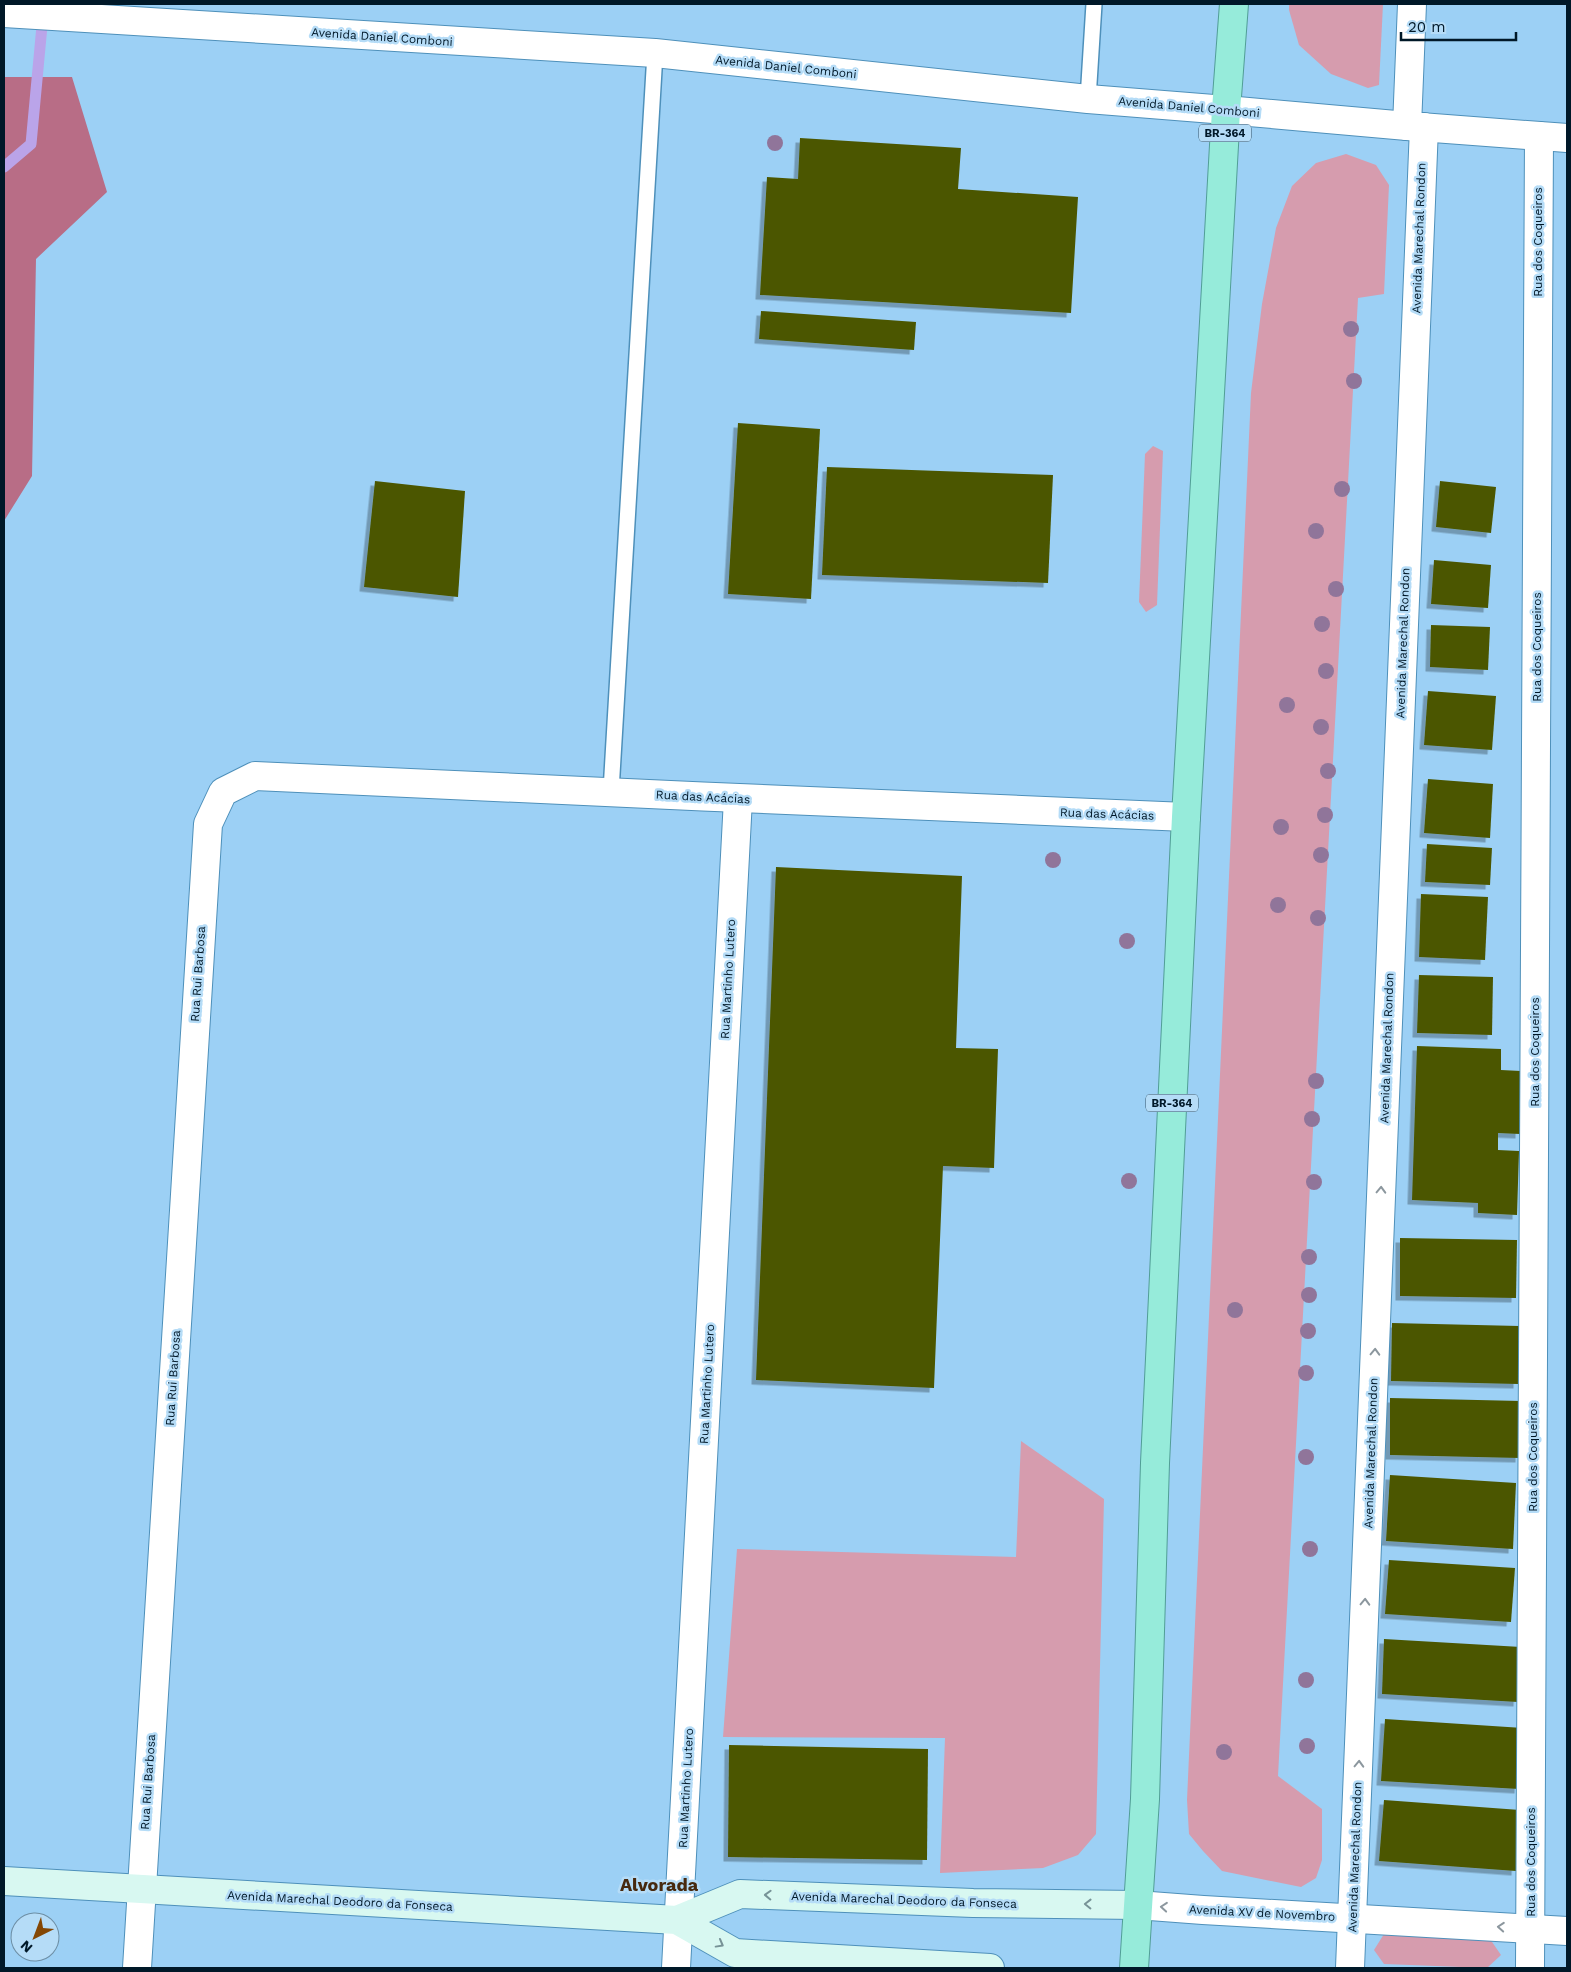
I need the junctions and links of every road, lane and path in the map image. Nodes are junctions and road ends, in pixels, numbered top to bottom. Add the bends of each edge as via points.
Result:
1 (1094, 4) edge
2 (1234, 4) edge
3 (1412, 4) edge
4 (7, 13) edge
5 (655, 53) junction
6 (1088, 99) junction
7 (1226, 110) junction
8 (1415, 127) junction
9 (1539, 136) junction
10 (1567, 138) edge
11 (611, 791) junction
12 (223, 792) joint
13 (738, 799) junction
14 (1186, 817) junction
15 (4, 1881) edge
16 (141, 1890) junction
17 (1137, 1905) junction
18 (1352, 1918) junction
19 (677, 1920) junction
20 (1531, 1929) junction
21 (1567, 1931) edge
22 (137, 1968) edge
23 (676, 1968) edge
24 (990, 1968) edge
25 (1134, 1968) edge
26 (1350, 1968) edge
27 (1530, 1968) edge

1 - 6 lane
2 - 7 highway, BR-364
3 - 8 street, Avenida Marechal Rondon
4 - 5 street, Avenida Daniel Comboni
5 - 6 street, Avenida Daniel Comboni
5 - 11 lane
6 - 7 street, Avenida Daniel Comboni
7 - 8 street, Avenida Daniel Comboni
7 - 14 highway, BR-364
8 - 9 street, Avenida Daniel Comboni
18 -> 8 street, Avenida Marechal Rondon
9 - 10 street, Avenida Daniel Comboni
9 - 20 street, Rua dos Coqueiros
11 - 12 street, Rua das Acácias via 255,776
11 - 13 street, Rua das Acácias
12 - 16 street, Rua Rui Barbosa via 208,824
13 - 14 street, Rua das Acácias
13 - 19 street, Rua Martinho Lutero via 682,1875
14 - 17 highway, BR-364
15 - 16 main road, Avenida Marechal Deodoro da Fonseca
16 - 19 main road, Avenida Marechal Deodoro da Fonseca
16 - 22 street, Rua Rui Barbosa
18 -> 17 street, Avenida XV de Novembro
17 -> 19 main road, Avenida Marechal Deodoro da Fonseca via 973,1903 740,1894
17 - 25 highway, BR-364
20 -> 18 street, Avenida XV de Novembro
18 - 26 street, Avenida Marechal Rondon
19 - 23 street, Rua Martinho Lutero
19 -> 24 main road, Avenida Marechal Deodoro da Fonseca via 735,1953
20 - 21 street, Avenida XV de Novembro
20 - 27 street, Rua dos Coqueiros

